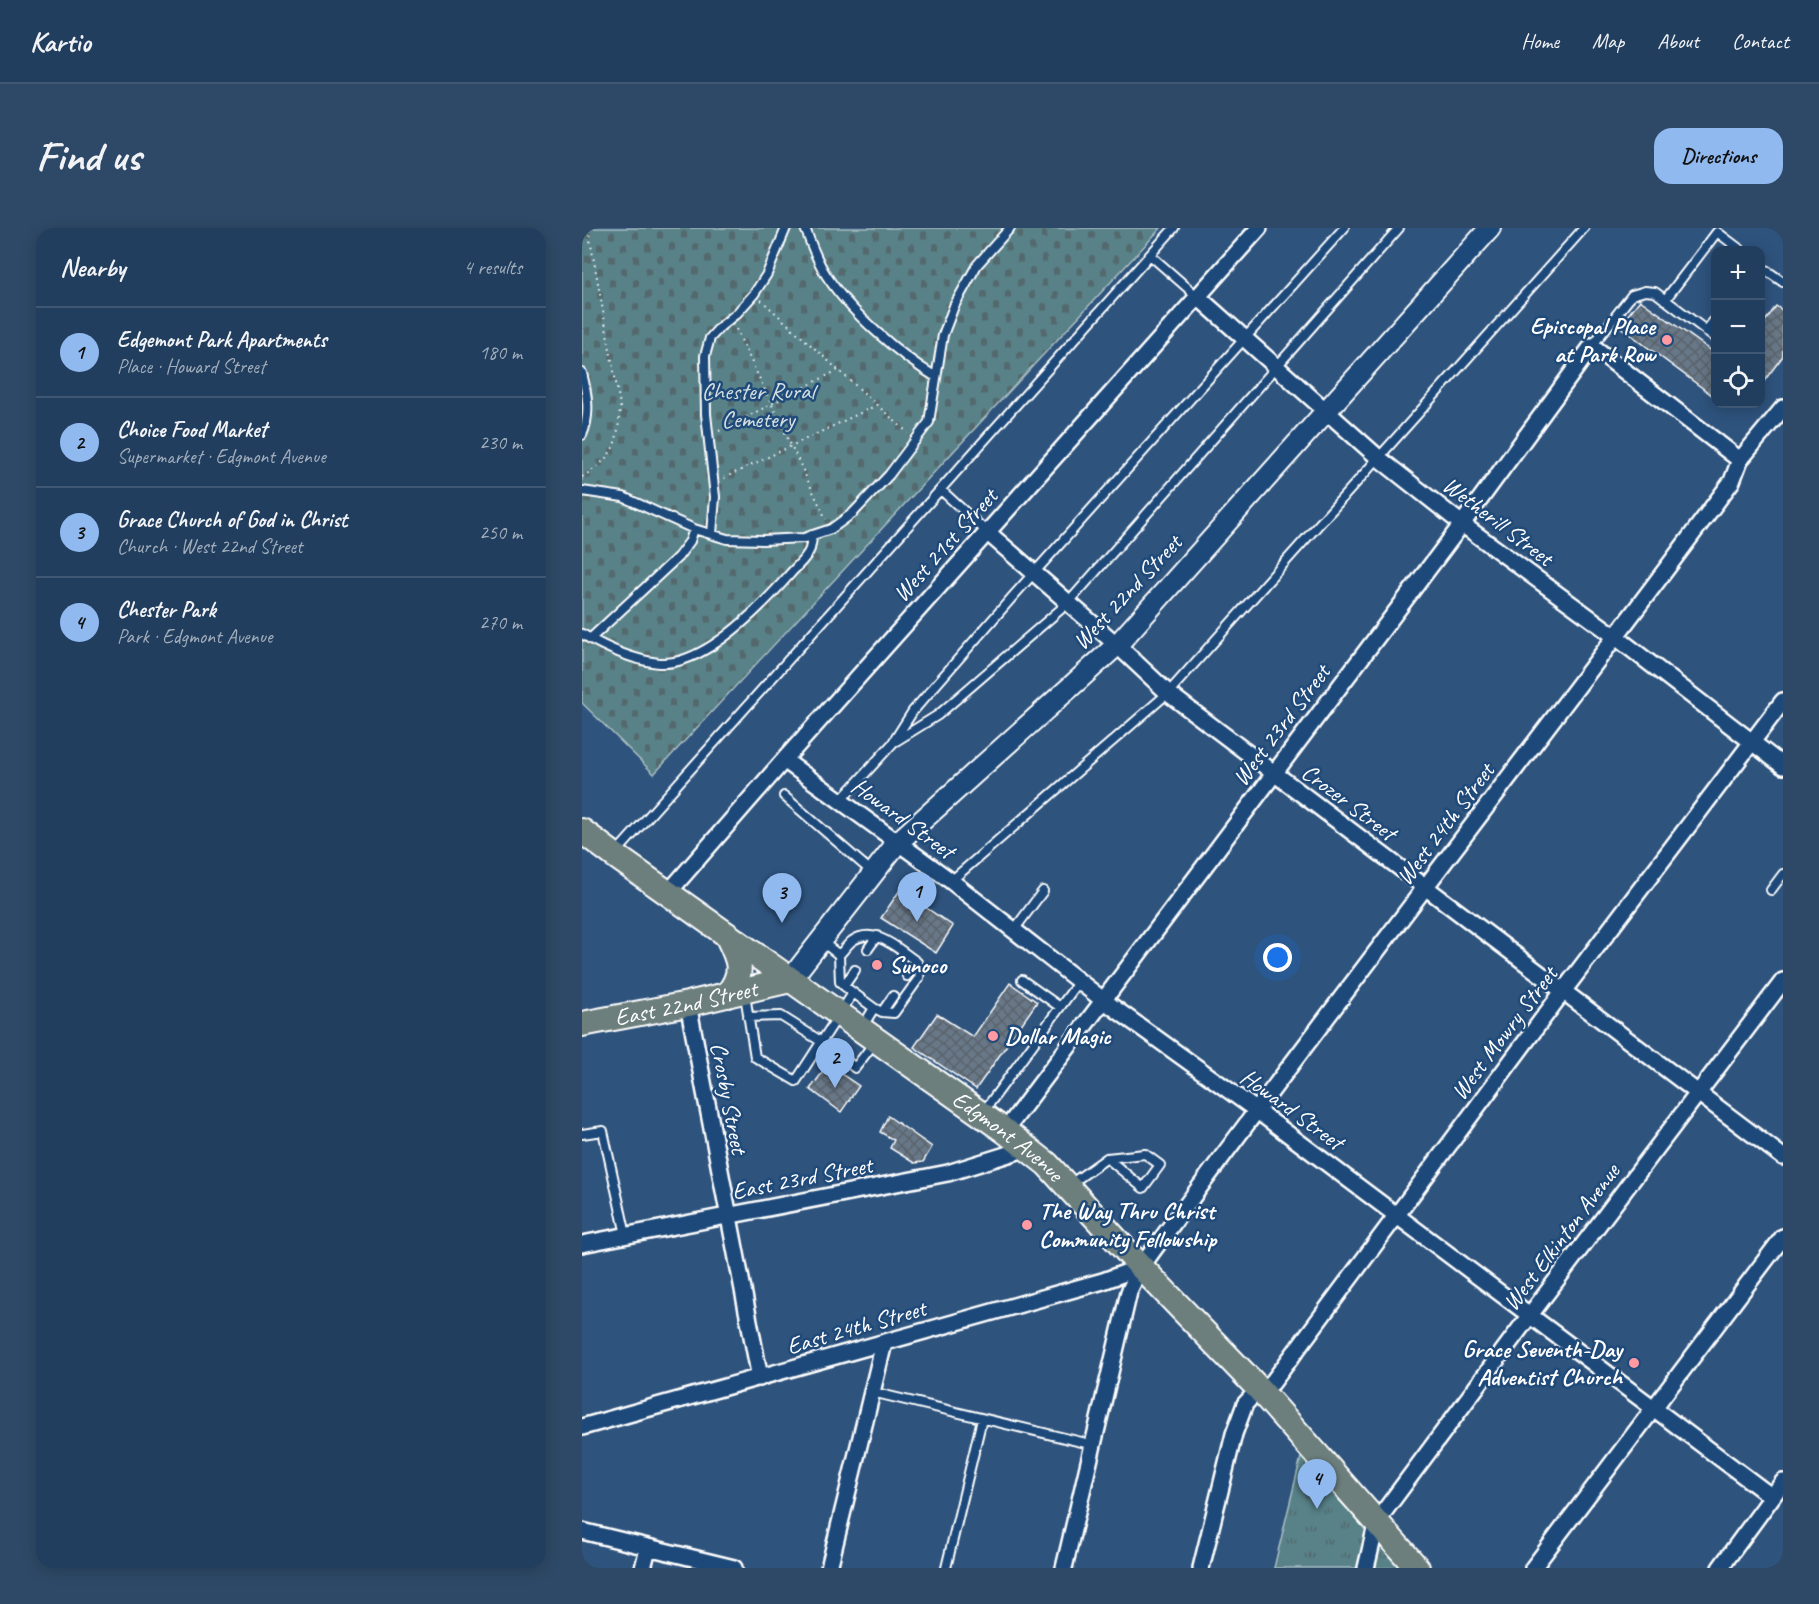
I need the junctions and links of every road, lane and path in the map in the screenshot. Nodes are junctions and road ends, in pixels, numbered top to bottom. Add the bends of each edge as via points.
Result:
1 (588, 228) edge
2 (786, 228) edge
3 (805, 228) edge
4 (1010, 228) edge
5 (1173, 228) edge
6 (1259, 228) edge
7 (1344, 228) edge
8 (1399, 228) edge
9 (1490, 228) edge
10 (1584, 228) edge
11 (1735, 246) edge
12 (1150, 255) junction
13 (1765, 269) edge
14 (1783, 282) edge
15 (754, 294) junction
16 (1198, 297) junction
17 (1665, 300) junction
18 (730, 318) junction
19 (1711, 324) edge
20 (1706, 331) junction
21 (1711, 334) edge
22 (1245, 338) junction
23 (1592, 346) junction
24 (1278, 367) junction
25 (838, 370) junction
26 (582, 373) edge
27 (936, 377) junction
28 (772, 404) junction
29 (877, 405) junction
30 (1783, 408) edge
31 (1327, 412) junction
32 (582, 435) edge
33 (708, 436) junction
34 (917, 441) junction
35 (792, 446) junction
36 (1378, 458) junction
37 (1740, 460) junction
38 (582, 477) edge
39 (713, 484) junction
40 (940, 490) junction
41 (582, 491) edge
42 (1462, 524) junction
43 (694, 528) junction
44 (831, 529) junction
45 (987, 532) junction
46 (712, 534) junction
47 (812, 535) junction
48 (1034, 573) junction
49 (1068, 603) junction
50 (586, 636) edge
51 (1616, 637) junction
52 (1117, 645) junction
53 (1168, 693) junction
54 (1783, 701) edge
55 (1751, 743) junction
56 (892, 744) junction
57 (784, 760) junction
58 (1783, 766) edge
59 (1272, 774) junction
60 (784, 796) dead end
61 (841, 800) junction
62 (582, 831) edge
63 (897, 843) junction
64 (614, 855) junction
65 (873, 873) junction
66 (1783, 874) edge
67 (951, 881) junction
68 (1425, 888) junction
69 (1771, 890) dead end
70 (1043, 891) dead end
71 (668, 893) junction
72 (1014, 930) junction
73 (727, 935) junction
74 (877, 936) junction
75 (820, 940) junction
76 (868, 950) dead end
77 (839, 955) junction
78 (917, 962) junction
79 (855, 970) dead end
80 (907, 976) dead end
81 (790, 980) junction
82 (1022, 980) dead end
83 (1080, 980) junction
84 (1783, 981) edge
85 (844, 986) junction
86 (1564, 990) junction
87 (736, 993) junction
88 (853, 993) junction
89 (893, 996) dead end
90 (1103, 1000) junction
91 (688, 1004) junction
92 (1060, 1006) junction
93 (878, 1010) junction
94 (840, 1015) junction
95 (748, 1017) junction
96 (582, 1024) edge
97 (868, 1035) junction
98 (822, 1042) junction
99 (1698, 1092) junction
100 (1256, 1110) junction
101 (982, 1115) junction
102 (1005, 1131) junction
103 (582, 1134) edge
104 (1028, 1148) junction
105 (1783, 1157) edge
106 (1107, 1158) junction
107 (1068, 1186) junction
108 (729, 1215) junction
109 (1397, 1215) junction
110 (626, 1235) junction
111 (1783, 1237) edge
112 (582, 1244) edge
113 (1141, 1267) junction
114 (1530, 1315) junction
115 (884, 1343) junction
116 (760, 1378) junction
117 (1259, 1389) junction
118 (872, 1392) junction
119 (1654, 1409) junction
120 (982, 1419) junction
121 (582, 1427) edge
122 (1094, 1445) junction
123 (1783, 1482) edge
124 (1772, 1497) junction
125 (1377, 1521) junction
126 (582, 1531) edge
127 (648, 1548) junction
128 (643, 1568) edge
129 (734, 1568) edge
130 (829, 1568) edge
131 (946, 1568) edge
132 (1064, 1568) edge
133 (1201, 1568) edge
134 (1366, 1568) edge
135 (1417, 1568) edge
136 (1533, 1568) edge
137 (1720, 1568) edge

1 - 38 path via 620,405 614,447 607,459
2 - 15 lane
3 - 27 lane via 825,274 839,292 916,365
4 - 27 lane via 977,265 954,306 943,334
5 - 12 lane
6 - 16 street, West 21st Street
7 - 22 lane
8 - 24 lane
9 - 31 street, West 22nd Street
10 - 36 lane
11 - 17 lane via 1716,232
12 - 16 lane
12 - 40 lane
13 - 14 lane
15 - 18 lane
15 - 25 path
16 - 22 street, Wetherill Street
16 - 45 street, West 21st Street
17 - 20 lane
17 - 23 lane via 1655,292 1632,295
18 - 28 path
18 - 33 lane via 710,338 705,356
19 - 20 lane
20 - 21 lane
22 - 24 street, Wetherill Street
22 - 48 lane
23 - 37 street
23 - 42 street, West 23rd Street
24 - 31 street, Wetherill Street
24 - 49 lane
25 - 28 path
25 - 29 path
26 - 32 lane via 588,410
27 - 34 lane via 929,422
28 - 33 path
28 - 35 path
29 - 34 path
29 - 35 path
30 - 37 street, West 24th Street
31 - 36 street, Wetherill Street
31 - 52 street, West 22nd Street
33 - 39 lane
34 - 44 lane via 853,513
35 - 39 path
35 - 44 path
36 - 42 street, Wetherill Street
36 - 53 lane
37 - 51 street, West 24th Street via 1732,481
39 - 46 lane
40 - 45 lane
40 - 64 lane
41 - 43 lane via 623,497
42 - 51 street, Wetherill Street
42 - 59 street, West 23rd Street
43 - 46 lane
43 - 50 lane via 678,557
44 - 47 lane
45 - 48 street, Crozer Street
45 - 57 street, West 21st Street
46 - 47 lane via 727,539 763,540
47 - 50 lane via 809,551 771,595 713,645 687,658 661,663 612,651
48 - 49 street, Crozer Street
48 - 56 lane via 913,711
49 - 52 street, Crozer Street
49 - 56 lane via 938,715
51 - 55 street, Wetherill Street
51 - 68 street, West 24th Street
52 - 53 street, Crozer Street
52 - 63 street, West 22nd Street
53 - 59 street, Crozer Street
53 - 67 lane
54 - 55 street, West Mowry Street
55 - 58 street, Wetherill Street
55 - 86 street, West Mowry Street
56 - 61 lane
57 - 61 street, Howard Street
57 - 71 street, West 21st Street
59 - 68 street, Crozer Street
59 - 90 street, West 23rd Street
60 - 65 lane
61 - 63 street, Howard Street
62 - 64 main road, Edgmont Avenue
63 - 65 street, West 22nd Street
63 - 67 street, Howard Street
64 - 71 main road, Edgmont Avenue
65 - 75 street, West 22nd Street
66 - 69 lane
67 - 72 street, Howard Street
68 - 86 street, Crozer Street
68 - 100 street, West 24th Street
70 - 72 lane
71 - 73 main road, Edgmont Avenue
72 - 83 street, Howard Street
73 - 81 main road, Edgmont Avenue
73 - 87 main road via 737,956
74 - 76 lane
74 - 77 lane via 853,940
74 - 78 lane
75 - 77 lane
75 - 81 street, West 22nd Street
77 - 85 lane via 840,982
78 - 80 lane
78 - 93 lane via 918,978 894,1013
79 - 85 lane
81 - 87 main road, East 22nd Street
81 - 94 main road, Edgmont Avenue
82 - 92 lane
83 - 90 street, Howard Street
83 - 92 lane
84 - 99 street, West Elkinton Avenue
85 - 88 lane
86 - 99 street, Crozer Street
86 - 109 street, West Mowry Street
87 - 91 main road, East 22nd Street
87 - 95 lane
88 - 93 lane
88 - 94 lane
89 - 93 lane
90 - 100 street, Howard Street
90 - 102 street, West 23rd Street
91 - 96 main road, East 22nd Street
91 - 108 street, Crosby Street
92 - 101 lane
93 - 97 lane
94 - 97 main road, Edgmont Avenue
94 - 98 lane
95 - 98 lane via 781,1016
95 - 98 lane via 754,1057 796,1081
97 - 98 lane via 855,1068
97 - 101 main road, Edgmont Avenue
99 - 105 street, Crozer Street
99 - 114 street, West Elkinton Avenue
100 - 109 street, Howard Street
100 - 113 street, West 24th Street
101 - 102 main road, Edgmont Avenue
102 - 104 main road, Edgmont Avenue
103 - 110 lane via 603,1131
104 - 107 main road, Edgmont Avenue
104 - 108 street, East 23rd Street via 948,1173
106 - 106 lane via 1143,1188 1160,1165 1145,1154
106 - 107 lane
107 - 113 main road, Edgmont Avenue
108 - 110 street, East 23rd Street
108 - 116 street, Crosby Street
109 - 114 street, Howard Street
109 - 117 street, West Mowry Street via 1272,1383
110 - 112 street, East 23rd Street
111 - 119 street
113 - 115 street, East 24th Street
113 - 117 main road, Edgmont Avenue
113 - 122 street, West 24th Street via 1130,1292
114 - 119 street, Howard Street
114 - 125 street, West Elkinton Avenue
115 - 116 street, East 24th Street
115 - 118 street
116 - 121 street, East 24th Street
117 - 125 main road, Edgmont Avenue
117 - 133 street, West Mowry Street via 1245,1404 1234,1434
118 - 120 lane
118 - 130 street
119 - 124 street, Howard Street
119 - 136 street
120 - 122 lane
120 - 131 lane
122 - 132 street, West 24th Street
123 - 124 street
124 - 137 street
125 - 134 street
125 - 135 main road, Edgmont Avenue
126 - 127 street
127 - 128 street
127 - 129 street

